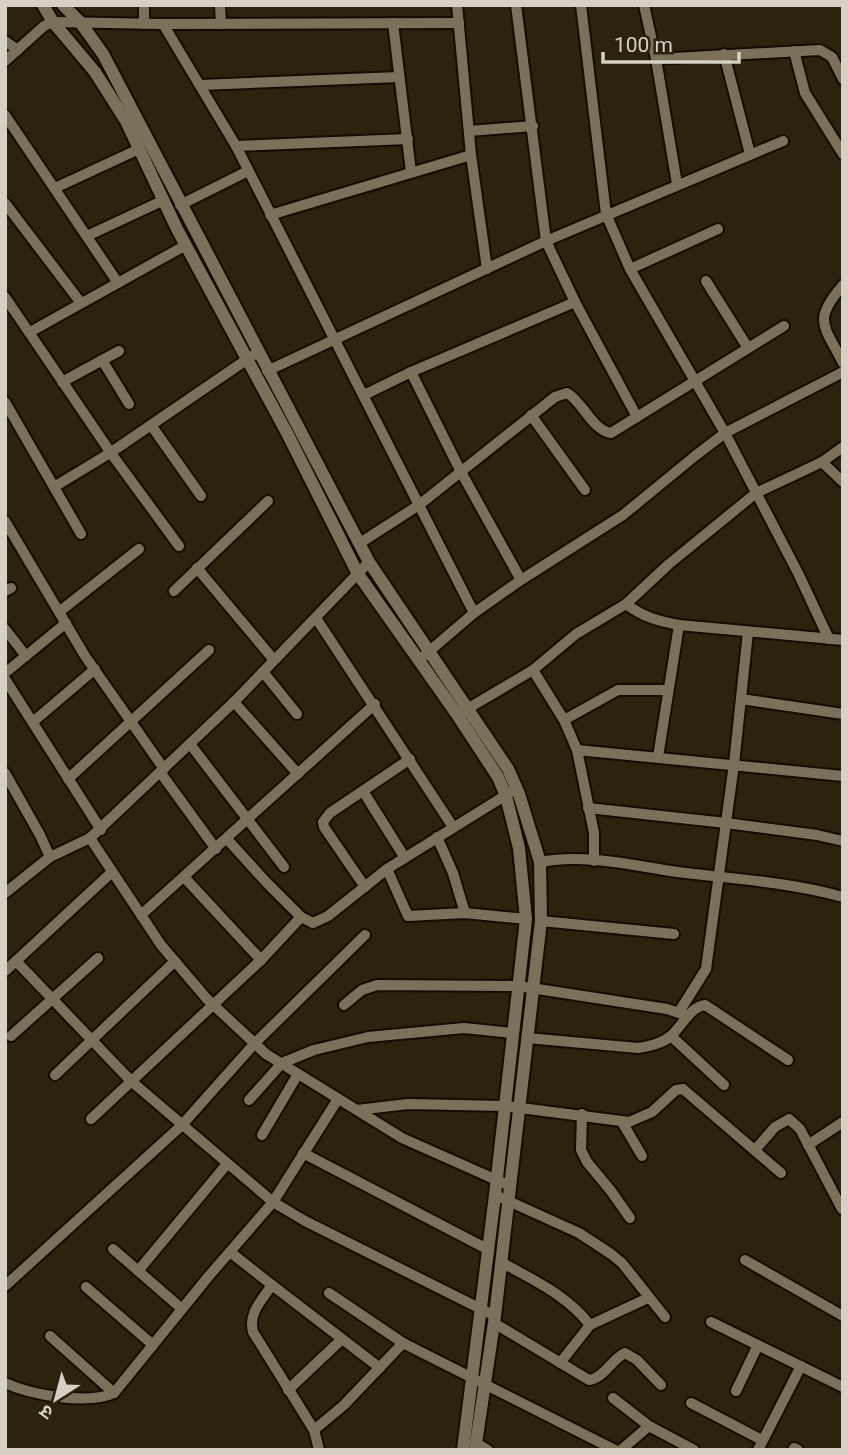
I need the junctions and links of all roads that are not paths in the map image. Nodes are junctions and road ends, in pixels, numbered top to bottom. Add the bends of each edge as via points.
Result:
1 (43, 5) edge
2 (63, 5) edge
3 (144, 5) edge
4 (220, 5) edge
5 (457, 5) edge
6 (516, 5) edge
7 (581, 5) edge
8 (644, 5) edge
9 (53, 22) junction
10 (80, 22) junction
11 (393, 23) junction
12 (459, 23) junction
13 (144, 24) junction
14 (163, 24) junction
15 (221, 24) junction
16 (5, 41) edge
17 (18, 50) junction
18 (794, 51) junction
19 (724, 54) junction
20 (656, 59) junction
21 (5, 61) edge
22 (839, 62) edge
23 (399, 77) junction
24 (843, 79) edge
25 (201, 85) junction
26 (5, 115) edge
27 (533, 126) junction
28 (469, 131) junction
29 (408, 139) junction
30 (783, 141) dead end
31 (236, 146) junction
32 (139, 149) junction
33 (750, 154) junction
34 (843, 154) edge
35 (471, 155) junction
36 (248, 171) junction
37 (411, 172) junction
38 (677, 184) junction
39 (55, 188) junction
40 (164, 200) junction
41 (5, 204) edge
42 (180, 205) junction
43 (606, 214) junction
44 (270, 215) junction
45 (718, 229) dead end
46 (87, 236) junction
47 (546, 241) junction
48 (186, 245) junction
49 (487, 269) junction
50 (630, 269) junction
51 (706, 281) dead end
52 (118, 283) junction
53 (843, 285) edge
54 (5, 296) edge
55 (575, 302) junction
56 (81, 303) junction
57 (784, 326) dead end
58 (30, 332) junction
59 (333, 339) junction
60 (748, 348) junction
61 (119, 351) dead end
62 (252, 357) junction
63 (102, 360) junction
64 (843, 363) edge
65 (267, 371) junction
66 (411, 372) junction
67 (843, 372) edge
68 (694, 381) junction
69 (62, 382) junction
70 (364, 395) junction
71 (5, 402) edge
72 (129, 404) dead end
73 (530, 415) junction
74 (637, 418) junction
75 (151, 425) junction
76 (725, 433) junction
77 (843, 447) edge
78 (110, 453) junction
79 (822, 462) junction
80 (461, 472) junction
81 (843, 482) edge
82 (54, 487) junction
83 (585, 490) dead end
84 (756, 493) junction
85 (201, 496) dead end
86 (268, 500) dead end
87 (419, 505) junction
88 (6, 524) edge
89 (82, 534) dead end
90 (360, 543) junction
91 (179, 546) dead end
92 (139, 549) dead end
93 (369, 562) junction
94 (197, 568) junction
95 (358, 574) junction
96 (522, 580) junction
97 (174, 591) dead end
98 (626, 604) junction
99 (59, 612) junction
100 (474, 613) junction
101 (316, 618) junction
102 (66, 623) junction
103 (679, 625) junction
104 (5, 629) edge
105 (748, 632) junction
106 (829, 639) junction
107 (843, 640) edge
108 (209, 650) dead end
109 (26, 656) junction
110 (424, 656) junction
111 (274, 660) junction
112 (95, 669) junction
113 (533, 670) junction
114 (263, 672) junction
115 (5, 673) edge
116 (5, 679) edge
117 (668, 690) junction
118 (741, 699) junction
119 (234, 702) junction
120 (374, 705) junction
121 (462, 712) junction
122 (297, 714) dead end
123 (843, 714) edge
124 (130, 720) junction
125 (564, 720) junction
126 (34, 721) junction
127 (190, 744) junction
128 (577, 750) junction
129 (658, 757) junction
130 (410, 759) junction
131 (734, 764) junction
132 (162, 771) junction
133 (5, 773) edge
134 (298, 774) junction
135 (843, 776) edge
136 (68, 779) junction
137 (363, 792) junction
138 (511, 792) junction
139 (588, 808) junction
140 (248, 820) junction
141 (726, 823) junction
142 (453, 827) junction
143 (101, 830) junction
144 (437, 837) junction
145 (90, 838) junction
146 (227, 839) junction
147 (843, 841) edge
148 (216, 849) junction
149 (50, 858) junction
150 (405, 858) junction
151 (594, 860) junction
152 (540, 862) junction
153 (284, 867) dead end
154 (387, 869) junction
155 (112, 872) junction
156 (184, 877) junction
157 (718, 877) junction
158 (7, 887) edge
159 (365, 887) junction
160 (843, 897) edge
161 (465, 913) junction
162 (141, 915) junction
163 (302, 918) junction
164 (526, 919) junction
165 (541, 921) junction
166 (674, 934) dead end
167 (365, 935) dead end
168 (99, 958) dead end
169 (261, 960) junction
170 (16, 961) junction
171 (175, 961) junction
172 (5, 971) edge
173 (518, 986) junction
174 (533, 988) junction
175 (52, 999) junction
176 (212, 1004) junction
177 (344, 1005) dead end
178 (684, 1014) junction
179 (513, 1032) junction
180 (11, 1036) dead end
181 (671, 1036) junction
182 (527, 1038) junction
183 (91, 1040) junction
184 (255, 1043) junction
185 (788, 1060) dead end
186 (282, 1063) junction
187 (298, 1074) junction
188 (55, 1075) dead end
189 (131, 1081) junction
190 (724, 1085) dead end
191 (338, 1099) junction
192 (249, 1100) dead end
193 (512, 1107) junction
194 (356, 1110) junction
195 (582, 1114) junction
196 (91, 1119) dead end
197 (622, 1122) junction
198 (843, 1122) edge
199 (181, 1126) junction
200 (262, 1135) dead end
201 (808, 1145) junction
202 (755, 1150) junction
203 (303, 1153) junction
204 (642, 1156) dead end
205 (227, 1164) junction
206 (781, 1173) dead end
207 (497, 1180) junction
208 (504, 1193) junction
209 (273, 1202) junction
210 (842, 1209) edge
211 (630, 1218) dead end
212 (113, 1249) dead end
213 (489, 1250) junction
214 (230, 1252) junction
215 (745, 1260) dead end
216 (501, 1262) junction
217 (138, 1271) junction
218 (272, 1285) junction
219 (5, 1286) edge
220 (86, 1287) dead end
221 (329, 1293) dead end
222 (648, 1298) junction
223 (183, 1309) junction
224 (482, 1311) junction
225 (665, 1317) dead end
226 (843, 1317) edge
227 (494, 1320) junction
228 (711, 1322) dead end
229 (590, 1325) junction
230 (50, 1336) dead end
231 (342, 1339) junction
232 (403, 1343) junction
233 (153, 1345) junction
234 (758, 1345) junction
235 (560, 1363) junction
236 (801, 1366) junction
237 (380, 1367) junction
238 (473, 1378) junction
239 (5, 1383) edge
240 (486, 1384) junction
241 (661, 1385) dead end
242 (843, 1387) edge
243 (288, 1390) junction
244 (736, 1391) dead end
245 (114, 1393) junction
246 (613, 1398) dead end
247 (691, 1403) dead end
248 (649, 1426) junction
249 (314, 1430) junction
250 (671, 1444) edge
251 (760, 1445) edge
252 (476, 1446) edge
253 (319, 1450) edge
254 (463, 1450) edge
255 (488, 1450) edge
256 (615, 1450) edge
257 (621, 1450) edge
258 (694, 1450) edge

1 - 9 street
2 - 10 street
3 - 13 street
4 - 15 street
5 - 12 street
6 - 27 street
7 - 43 street
8 - 20 street
9 - 10 street
9 - 17 street
9 - 32 street via 95,72
10 - 13 street
10 - 42 street via 103,54
11 - 12 street
11 - 15 street
11 - 23 street
12 - 28 street
13 - 14 street
14 - 15 street
14 - 25 street
16 - 17 street
17 - 21 street
18 - 19 street
18 - 22 street via 820,50
18 - 34 street via 805,93
19 - 20 street
19 - 33 street
20 - 38 street
22 - 24 street
23 - 25 street
23 - 29 street
25 - 31 street
26 - 39 street
27 - 28 street
27 - 47 street
28 - 35 street
29 - 31 street
29 - 37 street
30 - 33 street
31 - 36 street
32 - 39 street
32 - 40 street
33 - 38 street
35 - 37 street
35 - 49 street
36 - 42 street
36 - 44 street
37 - 44 street
38 - 43 street
39 - 46 street
40 - 46 street
40 - 48 street
41 - 56 street
42 - 62 street
43 - 47 street
43 - 50 street
44 - 59 street
45 - 50 street
46 - 52 street
47 - 49 street
47 - 55 street
48 - 52 street
48 - 62 street
49 - 59 street
50 - 68 street
51 - 60 street
52 - 56 street
53 - 64 street via 823,316
54 - 58 street
55 - 66 street
55 - 74 street
56 - 58 street
57 - 60 street
58 - 69 street
59 - 65 street
59 - 70 street
60 - 68 street
61 - 63 street
62 - 65 street
62 - 75 street
62 - 95 street
63 - 69 street
63 - 72 street
65 - 90 street
66 - 70 street
66 - 80 street
67 - 76 street
68 - 74 street
68 - 76 street
69 - 78 street
70 - 87 street
71 - 82 street
73 - 74 street via 567,393 606,432 617,431
73 - 80 street
73 - 83 street
75 - 78 street
75 - 85 street
76 - 84 street
76 - 96 street via 623,515
77 - 79 street
78 - 82 street
78 - 91 street
79 - 81 street
79 - 84 street
80 - 87 street
80 - 96 street
82 - 89 street
84 - 98 street
84 - 106 street
86 - 94 street
87 - 90 street
87 - 100 street
88 - 99 street
90 - 93 street
92 - 99 street
93 - 95 street
93 - 110 street
94 - 97 street
94 - 111 street
95 - 101 street
95 - 110 street
96 - 100 street
98 - 103 street via 652,620
98 - 113 street via 576,634
99 - 102 street
100 - 110 street
101 - 111 street
101 - 120 street
102 - 109 street
102 - 112 street
103 - 105 street
103 - 117 street
104 - 109 street
105 - 106 street
105 - 118 street
106 - 107 street
108 - 124 street
109 - 115 street
110 - 121 street
111 - 114 street
112 - 124 street
112 - 126 street
113 - 121 street
113 - 125 street
114 - 119 street
114 - 122 street
116 - 126 street
117 - 125 street via 618,690
117 - 129 street
118 - 123 street
118 - 131 street
119 - 127 street
119 - 134 street
120 - 130 street
120 - 134 street
121 - 138 street via 508,769
124 - 132 street
124 - 136 street
125 - 128 street
126 - 136 street
127 - 132 street
127 - 140 street
128 - 129 street
128 - 139 street
129 - 131 street
130 - 137 street
130 - 142 street
131 - 135 street
131 - 141 street
132 - 143 street
132 - 148 street
133 - 149 street
134 - 140 street
136 - 143 street
137 - 150 street
137 - 159 street via 323,822
138 - 142 street
138 - 152 street
138 - 164 street
139 - 141 street
139 - 151 street
140 - 146 street
140 - 153 street
141 - 147 street
141 - 157 street
142 - 144 street
143 - 145 street
144 - 150 street
144 - 161 street
145 - 149 street
145 - 155 street
146 - 148 street
146 - 163 street
148 - 156 street
149 - 158 street
150 - 154 street
151 - 152 street
151 - 157 street
152 - 165 street
154 - 159 street
154 - 161 street via 408,916
155 - 162 street
155 - 170 street
156 - 162 street
156 - 169 street
157 - 160 street
157 - 178 street via 706,969
159 - 163 street via 317,922
161 - 164 street
162 - 171 street
163 - 169 street
164 - 173 street
165 - 166 street
165 - 174 street
167 - 184 street
168 - 175 street
169 - 176 street
170 - 172 street
170 - 175 street
171 - 176 street
171 - 183 street
173 - 174 street
173 - 177 street via 377,985
173 - 179 street
174 - 178 street
174 - 182 street
175 - 180 street
175 - 183 street
176 - 184 street
176 - 189 street
178 - 181 street
178 - 185 street via 705,1004
179 - 186 street via 464,1028 368,1037
179 - 193 street
181 - 182 street via 638,1048
181 - 190 street
182 - 193 street
183 - 188 street
183 - 189 street
184 - 186 street
184 - 199 street
186 - 187 street
186 - 192 street
187 - 191 street
187 - 200 street
189 - 196 street
189 - 199 street
191 - 194 street
191 - 203 street
193 - 194 street via 408,1104
193 - 195 street
193 - 207 street
193 - 208 street
194 - 207 street via 402,1138
195 - 197 street
195 - 211 street via 581,1150 587,1163
197 - 202 street via 642,1117 683,1089
197 - 204 street
198 - 201 street
199 - 205 street
199 - 219 street
201 - 202 street via 789,1119 775,1127
201 - 210 street
202 - 206 street
203 - 209 street
203 - 213 street
205 - 209 street
205 - 217 street
207 - 208 street
208 - 213 street
208 - 216 street
208 - 222 street via 611,1254
209 - 214 street
209 - 224 street
212 - 217 street
213 - 224 street
214 - 218 street
214 - 223 street
215 - 226 street
216 - 227 street
216 - 229 street via 561,1295
217 - 223 street
218 - 231 street
218 - 243 street via 251,1323
220 - 233 street
221 - 232 street
222 - 225 street
222 - 229 street
223 - 233 street
224 - 227 street
224 - 238 street
227 - 235 street
227 - 240 street
228 - 234 street
229 - 235 street
230 - 245 street
231 - 237 street
231 - 243 street
232 - 237 street
232 - 238 street
233 - 245 street
234 - 236 street
234 - 244 street
235 - 241 street via 594,1380 625,1353
236 - 242 street
236 - 251 street
237 - 249 street
238 - 240 street
238 - 254 street
239 - 245 street via 61,1396 88,1398
240 - 252 street
240 - 256 street
243 - 249 street
246 - 248 street
247 - 251 street
248 - 250 street
248 - 257 street
249 - 253 street
250 - 258 street
252 - 255 street

